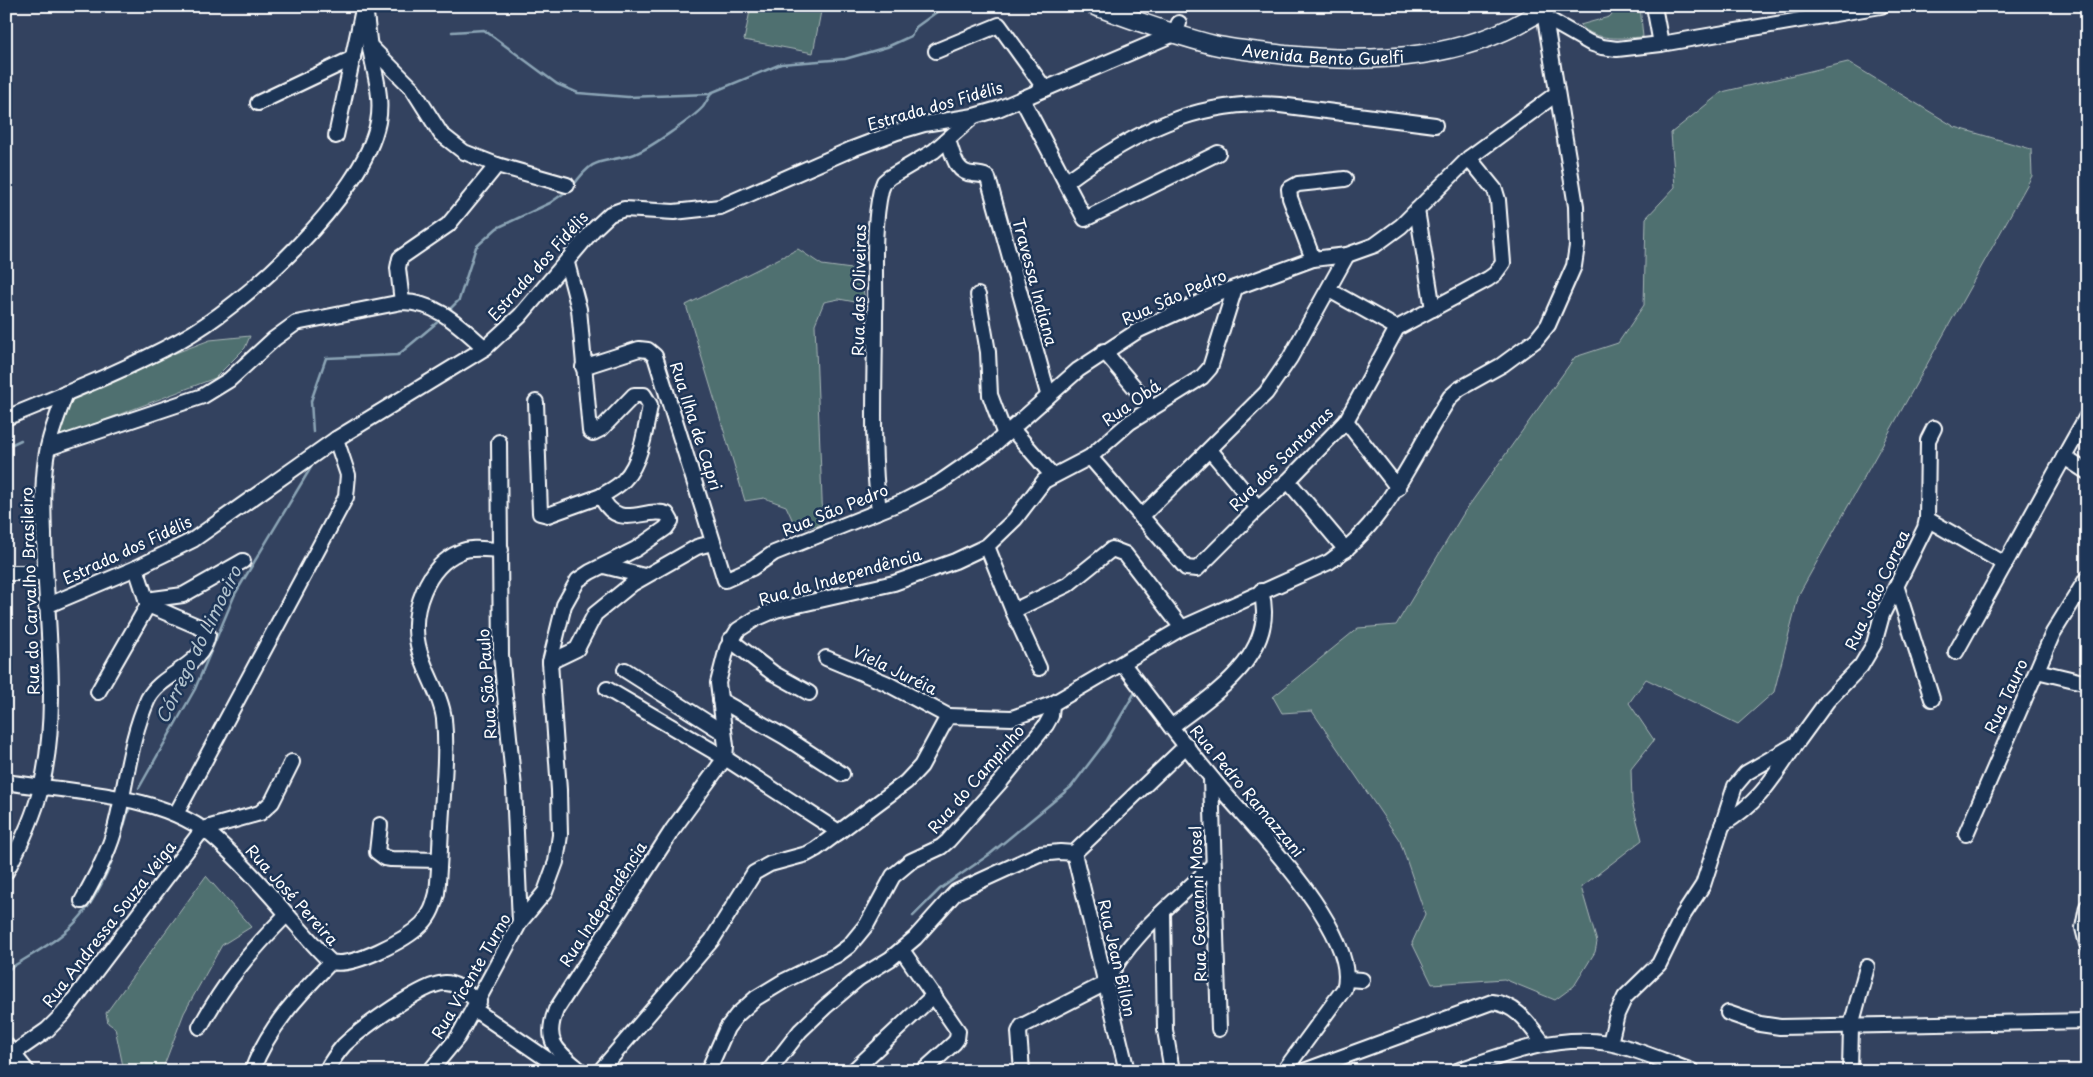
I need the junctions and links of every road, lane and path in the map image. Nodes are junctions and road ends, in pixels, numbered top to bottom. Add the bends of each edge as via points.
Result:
1 (365, 6) edge
2 (1095, 6) edge
3 (1128, 6) edge
4 (1654, 6) edge
5 (1881, 6) edge
6 (1542, 9) edge
7 (1176, 28) junction
8 (1661, 44) junction
9 (370, 46) junction
10 (936, 51) dead end
11 (353, 58) junction
12 (1045, 89) junction
13 (1556, 94) junction
14 (1022, 99) junction
15 (258, 103) dead end
16 (974, 116) junction
17 (1435, 124) dead end
18 (336, 136) dead end
19 (948, 140) junction
20 (1218, 153) dead end
21 (1469, 158) junction
22 (496, 165) junction
23 (1345, 180) dead end
24 (1067, 182) junction
25 (567, 185) dead end
26 (1418, 210) junction
27 (1347, 254) junction
28 (1313, 260) junction
29 (567, 262) junction
30 (1235, 288) junction
31 (1329, 290) junction
32 (978, 295) dead end
33 (402, 302) junction
34 (1433, 309) junction
35 (1397, 328) junction
36 (485, 348) junction
37 (1104, 351) junction
38 (583, 367) junction
39 (66, 393) junction
40 (1048, 394) junction
41 (536, 402) dead end
42 (1151, 407) junction
43 (2087, 416) edge
44 (6, 418) edge
45 (1346, 421) junction
46 (1934, 428) dead end
47 (1008, 432) junction
48 (336, 439) junction
49 (499, 442) dead end
50 (48, 448) junction
51 (1210, 450) junction
52 (1090, 456) junction
53 (2064, 457) junction
54 (2087, 472) edge
55 (1052, 475) junction
56 (1288, 481) junction
57 (1398, 488) junction
58 (601, 496) junction
59 (1258, 508) junction
60 (879, 511) junction
61 (1141, 517) junction
62 (1927, 518) junction
63 (712, 543) junction
64 (987, 546) junction
65 (501, 550) junction
66 (1346, 550) junction
67 (243, 561) dead end
68 (2005, 564) junction
69 (604, 566) junction
70 (136, 568) junction
71 (6, 573) edge
72 (44, 574) junction
73 (644, 576) junction
74 (2087, 578) edge
75 (725, 580) joint
76 (1897, 588) junction
77 (1261, 591) junction
78 (147, 603) junction
79 (46, 606) junction
80 (1013, 611) junction
81 (1182, 628) junction
82 (730, 640) junction
83 (1956, 652) dead end
84 (826, 658) dead end
85 (550, 662) junction
86 (1122, 664) junction
87 (1039, 668) dead end
88 (625, 670) dead end
89 (2037, 670) junction
90 (2087, 683) edge
91 (607, 689) dead end
92 (98, 692) dead end
93 (809, 693) dead end
94 (1932, 699) dead end
95 (720, 700) junction
96 (1052, 704) junction
97 (948, 716) junction
98 (1172, 727) junction
99 (724, 733) junction
100 (1796, 744) junction
101 (1187, 745) junction
102 (725, 758) junction
103 (292, 762) dead end
104 (842, 774) dead end
105 (1211, 778) junction
106 (6, 782) edge
107 (42, 788) junction
108 (124, 800) junction
109 (176, 814) junction
110 (380, 825) dead end
111 (1722, 825) junction
112 (204, 829) junction
113 (839, 832) junction
114 (1966, 834) dead end
115 (1074, 853) junction
116 (439, 860) junction
117 (1214, 866) junction
118 (6, 872) edge
119 (82, 901) dead end
120 (2087, 907) edge
121 (1163, 913) junction
122 (287, 914) junction
123 (520, 922) junction
124 (2087, 944) edge
125 (902, 950) junction
126 (331, 962) junction
127 (1867, 967) dead end
128 (1347, 978) junction
129 (1362, 980) dead end
130 (1106, 983) junction
131 (934, 995) junction
132 (477, 1006) junction
133 (1728, 1013) dead end
134 (2087, 1021) edge
135 (1852, 1026) junction
136 (200, 1027) dead end
137 (1219, 1029) dead end
138 (1610, 1043) junction
139 (1544, 1044) junction
140 (10, 1049) edge
141 (578, 1068) edge
142 (27, 1071) edge
143 (252, 1071) edge
144 (326, 1071) edge
145 (430, 1071) edge
146 (600, 1071) edge
147 (708, 1071) edge
148 (769, 1071) edge
149 (853, 1071) edge
150 (923, 1071) edge
151 (1022, 1071) edge
152 (1127, 1071) edge
153 (1172, 1071) edge
154 (1284, 1071) edge
155 (1304, 1071) edge
156 (1458, 1071) edge
157 (1692, 1071) edge
158 (1850, 1071) edge

1 - 9 street
1 - 11 street
2 - 7 main road, Avenida Bento Guelfi
3 - 7 main road, Avenida Bento Guelfi
4 - 8 street
5 - 8 street
6 - 7 main road, Avenida Bento Guelfi via 1470,34 1427,43 1305,46
6 - 8 street via 1590,43 1602,47 1617,49
6 - 13 street
7 - 12 street, Estrada dos Fidélis
9 - 22 street via 412,88 441,134 464,152
9 - 39 street via 379,97 373,139 357,174 321,221 275,267 214,319 179,341
10 - 12 street via 999,25
11 - 15 street
11 - 18 street
12 - 14 street, Estrada dos Fidélis
13 - 21 street, Rua São Pedro
13 - 57 street via 1578,226 1574,266 1564,294 1536,340 1502,366 1459,388 1450,397
14 - 16 street, Estrada dos Fidélis
14 - 24 street
16 - 19 street, Rua das Oliveiras
16 - 29 street, Estrada dos Fidélis via 897,132 720,207 674,212 617,211 599,223
17 - 24 street via 1280,105 1212,108 1156,126 1104,155
19 - 40 street, Travessa Indiana via 962,172 988,178
19 - 60 street, Rua das Oliveiras via 884,182 878,202 874,431
20 - 24 street via 1085,220
21 - 26 street, Rua São Pedro
21 - 34 street via 1495,190 1502,263 1488,279
22 - 25 street
22 - 33 street via 448,225 400,258
23 - 28 street via 1298,184 1290,189 1290,198
26 - 27 street, Rua São Pedro via 1375,245
26 - 34 street
27 - 28 street, Rua São Pedro
27 - 31 street
28 - 30 street, Rua São Pedro
29 - 36 street, Estrada dos Fidélis via 520,316
29 - 38 street via 579,308
30 - 37 street, Rua São Pedro via 1139,330
30 - 42 street, Rua Obá via 1210,368 1202,377
31 - 35 street
31 - 51 street via 1276,380
32 - 47 street via 988,352 990,396
33 - 36 street via 427,306 446,315
33 - 50 street via 296,323 229,380 203,396
34 - 35 street
35 - 45 street, Rua dos Santanas
36 - 48 street, Estrada dos Fidélis
37 - 40 street, Rua São Pedro
37 - 42 street
38 - 58 street via 591,432 601,429 634,396 644,395 650,405 632,471
38 - 63 street, Rua Ilha de Capri via 639,349 652,352 683,441
39 - 44 street
39 - 50 street, Rua do Carvalho Brasileiro
40 - 47 street, Rua São Pedro
41 - 58 street via 540,513 548,515
42 - 52 street, Rua Obá
43 - 53 street
45 - 56 street, Rua dos Santanas
45 - 57 street
46 - 62 street, Rua João Correa via 1928,440
47 - 55 street
47 - 60 street, Rua São Pedro via 939,483
48 - 70 street, Estrada dos Fidélis via 212,528
48 - 109 street via 348,475 346,497
49 - 65 street, Rua São Paulo
50 - 72 street, Rua do Carvalho Brasileiro via 44,483
51 - 59 street
51 - 61 street
52 - 55 street, Rua Obá
52 - 61 street
53 - 54 street
53 - 68 street
55 - 64 street, Rua da Independência
56 - 59 street, Rua dos Santanas
56 - 66 street
57 - 66 street
58 - 69 street, Rua Vicente Turno via 609,507 627,517 661,512 667,514 671,521 636,549
59 - 61 street, Rua dos Santanas via 1197,569 1186,568
60 - 75 street, Rua São Pedro via 774,553 752,568
62 - 68 street
62 - 76 street, Rua João Correa via 1920,542
63 - 73 street via 697,547
63 - 75 street, Rua Ilha de Capri
64 - 80 street
64 - 82 street, Rua da Independência via 894,583 776,610 738,630
65 - 116 street, Rua José Pereira via 461,551 444,562 430,577 419,605 417,644 441,703 444,719 446,748
65 - 123 street, Rua São Paulo via 501,655 514,788
66 - 77 street via 1329,562
67 - 78 street via 183,595
68 - 83 street
69 - 73 street
69 - 85 street, Rua Vicente Turno via 584,576 571,590 557,627
70 - 78 street
70 - 79 street, Estrada dos Fidélis
71 - 72 street
72 - 79 street, Rua do Carvalho Brasileiro
73 - 85 street via 595,614 577,649
74 - 89 street, Rua Tauro via 2053,633
76 - 94 street
76 - 100 street, Rua João Correa via 1878,624 1869,655 1828,700
77 - 81 street
77 - 98 street, Rua Pedro Ramazzani via 1264,614 1259,640 1250,658 1222,687
78 - 92 street
78 - 108 street via 208,634 196,659 161,681 149,698 141,718
79 - 107 street, Rua do Carvalho Brasileiro via 51,702
80 - 81 street via 1067,585 1116,549 1125,554
80 - 87 street
81 - 86 street
82 - 93 street via 773,674
82 - 95 street, Rua da Independência via 720,669
84 - 97 street, Viela Juréia via 886,682
85 - 123 street, Rua Vicente Turno via 559,790 558,849 545,892
86 - 96 street
86 - 98 street
88 - 99 street
89 - 90 street
89 - 114 street, Rua Tauro
91 - 102 street
95 - 99 street, Rua da Independência
95 - 104 street
96 - 97 street via 1012,718
96 - 147 street, Rua do Campinho via 1046,725 960,829 941,847 911,861 892,876 858,938 837,955 784,981 746,1007 727,1028
97 - 113 street via 916,772
98 - 101 street, Rua Pedro Ramazzani
99 - 102 street, Rua da Independência
100 - 111 street, Rua João Correa via 1762,795
100 - 111 street, Rua João Correa via 1740,778 1730,794
101 - 105 street, Rua Pedro Ramazzani
101 - 115 street
102 - 113 street
102 - 141 street, Rua Independência via 668,836 556,1010 549,1034 553,1044
103 - 112 street via 268,808
105 - 117 street, Rua Geovanni Mosel
105 - 128 street, Rua Pedro Ramazzani via 1315,900 1340,951
106 - 107 street, Rua José Pereira
107 - 108 street, Rua José Pereira
107 - 118 street, Rua do Carvalho Brasileiro via 26,832
108 - 109 street, Rua José Pereira
108 - 119 street via 107,851
109 - 112 street, Rua José Pereira
110 - 116 street via 376,847 385,858
111 - 138 street, Rua João Correa via 1702,885 1659,964 1625,997
112 - 122 street, Rua José Pereira
112 - 140 street, Rua Andressa Souza Veiga via 63,1014 47,1030
113 - 146 street via 807,854 770,864 754,873 712,940
115 - 125 street via 1039,854 967,885 946,901
115 - 130 street, Rua Jean Billon
116 - 126 street, Rua José Pereira via 437,893 424,923 411,934 347,964
117 - 121 street
117 - 137 street, Rua Geovanni Mosel
120 - 124 street via 2083,928
121 - 130 street via 1129,945
121 - 153 street via 1165,1030
122 - 126 street, Rua José Pereira
122 - 136 street via 239,965
123 - 132 street, Rua Vicente Turno
125 - 131 street
125 - 148 street via 859,978 825,1007 800,1031
126 - 143 street via 273,1028
127 - 135 street
128 - 129 street
128 - 154 street via 1339,998
130 - 151 street via 1022,1026 1019,1032
130 - 152 street, Rua Jean Billon
131 - 149 street
131 - 150 street via 959,1035
132 - 141 street via 557,1066
132 - 144 street via 448,983 417,993 344,1045
132 - 145 street, Rua Vicente Turno via 458,1037
133 - 135 street via 1780,1027
134 - 135 street
135 - 158 street
138 - 139 street via 1568,1040
138 - 157 street
139 - 155 street via 1517,1012 1501,1002 1492,1002
139 - 156 street
140 - 142 street

